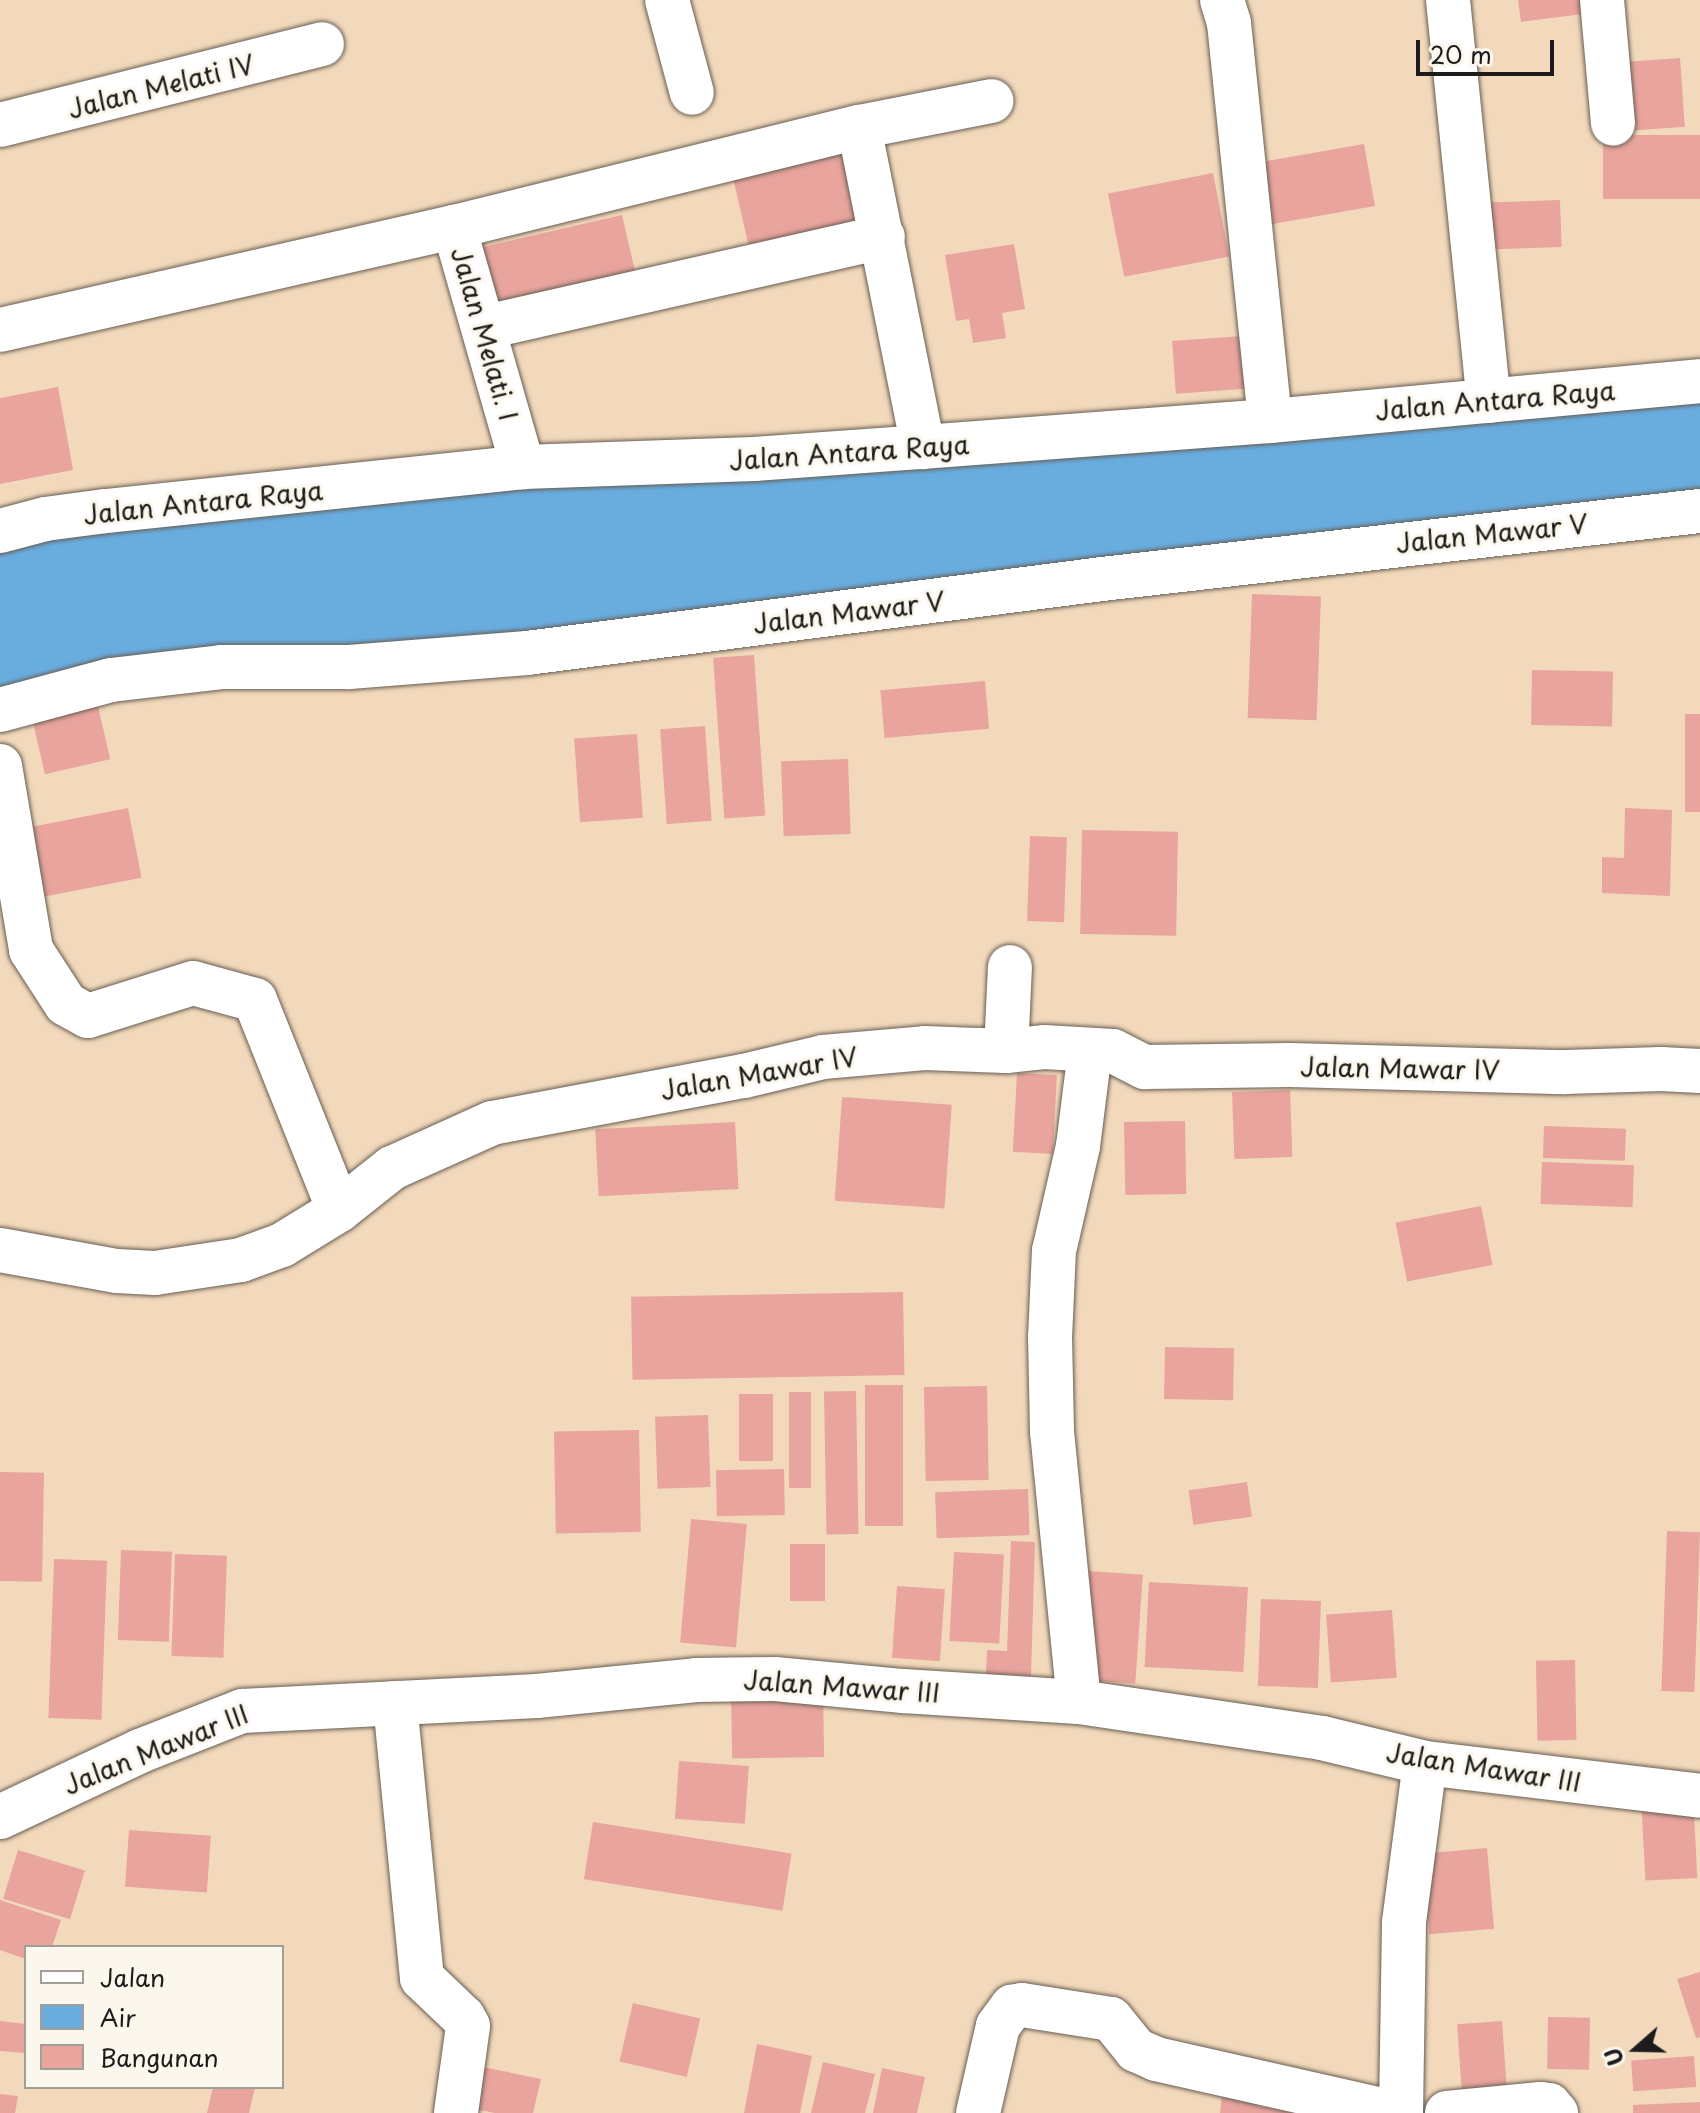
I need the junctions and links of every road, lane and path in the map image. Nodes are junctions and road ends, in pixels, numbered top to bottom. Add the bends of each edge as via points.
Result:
1 (667, 0) edge
2 (1222, 0) edge
3 (1448, 0) edge
4 (1602, 0) edge
5 (322, 44) dead end
6 (692, 93) dead end
7 (991, 101) dead end
8 (1613, 124) dead end
9 (0, 125) edge
10 (859, 127) junction
11 (441, 230) junction
12 (883, 237) junction
13 (486, 327) junction
14 (0, 330) edge
15 (1700, 381) edge
16 (1489, 401) junction
17 (1270, 421) junction
18 (923, 447) junction
19 (523, 467) junction
20 (1700, 511) edge
21 (0, 531) edge
22 (0, 710) edge
23 (0, 766) edge
24 (1010, 967) dead end
25 (1006, 1051) junction
26 (1090, 1051) junction
27 (1700, 1071) edge
28 (339, 1210) junction
29 (0, 1250) edge
30 (1079, 1702) junction
31 (395, 1703) junction
32 (1425, 1763) junction
33 (1700, 1796) edge
34 (0, 1817) edge
35 (456, 2113) edge
36 (978, 2113) edge
37 (1395, 2113) edge
38 (1401, 2113) edge
39 (1447, 2113) edge
40 (1556, 2113) edge

1 - 6 street
2 - 17 street via 1229,23
3 - 16 street
4 - 8 street
5 - 9 street, Jalan Melati IV
7 - 10 street
10 - 11 street
10 - 12 street
11 - 13 street, Jalan Melati. I
11 - 14 street
12 - 13 street
12 - 18 street
13 - 19 street, Jalan Melati. I
15 - 16 street, Jalan Antara Raya
16 - 17 street, Jalan Antara Raya
17 - 18 street, Jalan Antara Raya
18 - 19 street, Jalan Antara Raya
19 - 21 street, Jalan Antara Raya via 106,511
20 - 22 street, Jalan Mawar V via 1118,577 527,653 349,667 221,667 126,678
23 - 28 street via 31,950 66,1004 88,1016 193,983 255,1000
24 - 25 street
25 - 26 street, Jalan Mawar IV
25 - 28 street, Jalan Mawar IV via 925,1048 823,1057 492,1123 392,1168
26 - 27 street, Jalan Mawar IV via 1113,1051 1145,1067
26 - 30 street via 1078,1146 1054,1251 1050,1338 1052,1431
28 - 29 street, Jalan Mawar IV via 282,1245 189,1271 117,1271
30 - 31 street, Jalan Mawar III via 775,1679
30 - 32 street, Jalan Mawar III via 1322,1738
31 - 34 street, Jalan Mawar III via 242,1711 127,1756
31 - 35 street via 422,1978 468,2026
32 - 33 street, Jalan Mawar III
32 - 38 street via 1404,1922
36 - 37 street via 998,2026 1012,2007 1022,2005 1111,2019 1136,2050 1156,2059
39 - 40 street via 1541,2104

